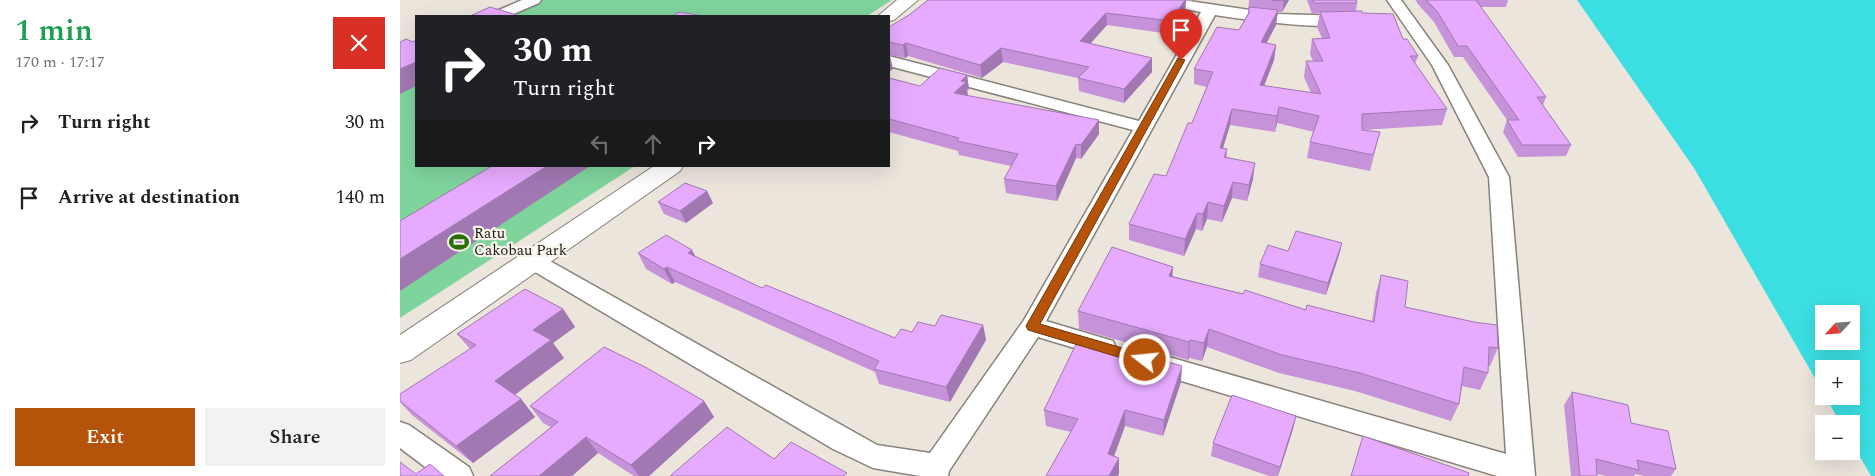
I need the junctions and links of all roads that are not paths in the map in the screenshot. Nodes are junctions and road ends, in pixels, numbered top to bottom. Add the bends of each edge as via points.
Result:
1 (534, 0) edge
2 (909, 0) edge
3 (1160, 0) edge
4 (1210, 10) junction
5 (1394, 11) edge
6 (499, 15) edge
7 (887, 15) edge
8 (1361, 20) edge
9 (890, 60) edge
10 (1142, 127) junction
11 (669, 167) edge
12 (533, 261) junction
13 (1032, 326) junction
14 (400, 351) edge
15 (400, 433) edge
16 (935, 471) edge
17 (1521, 473) edge
18 (460, 476) edge

1 - 6 street
2 - 7 main road
3 - 4 street
4 - 8 street via 1296,21
4 - 10 street
5 - 17 street via 1440,65 1499,177
9 - 10 street
10 - 13 street
11 - 12 main road
12 - 14 main road
12 - 16 street via 873,456
13 - 16 street
13 - 17 street
15 - 18 street

